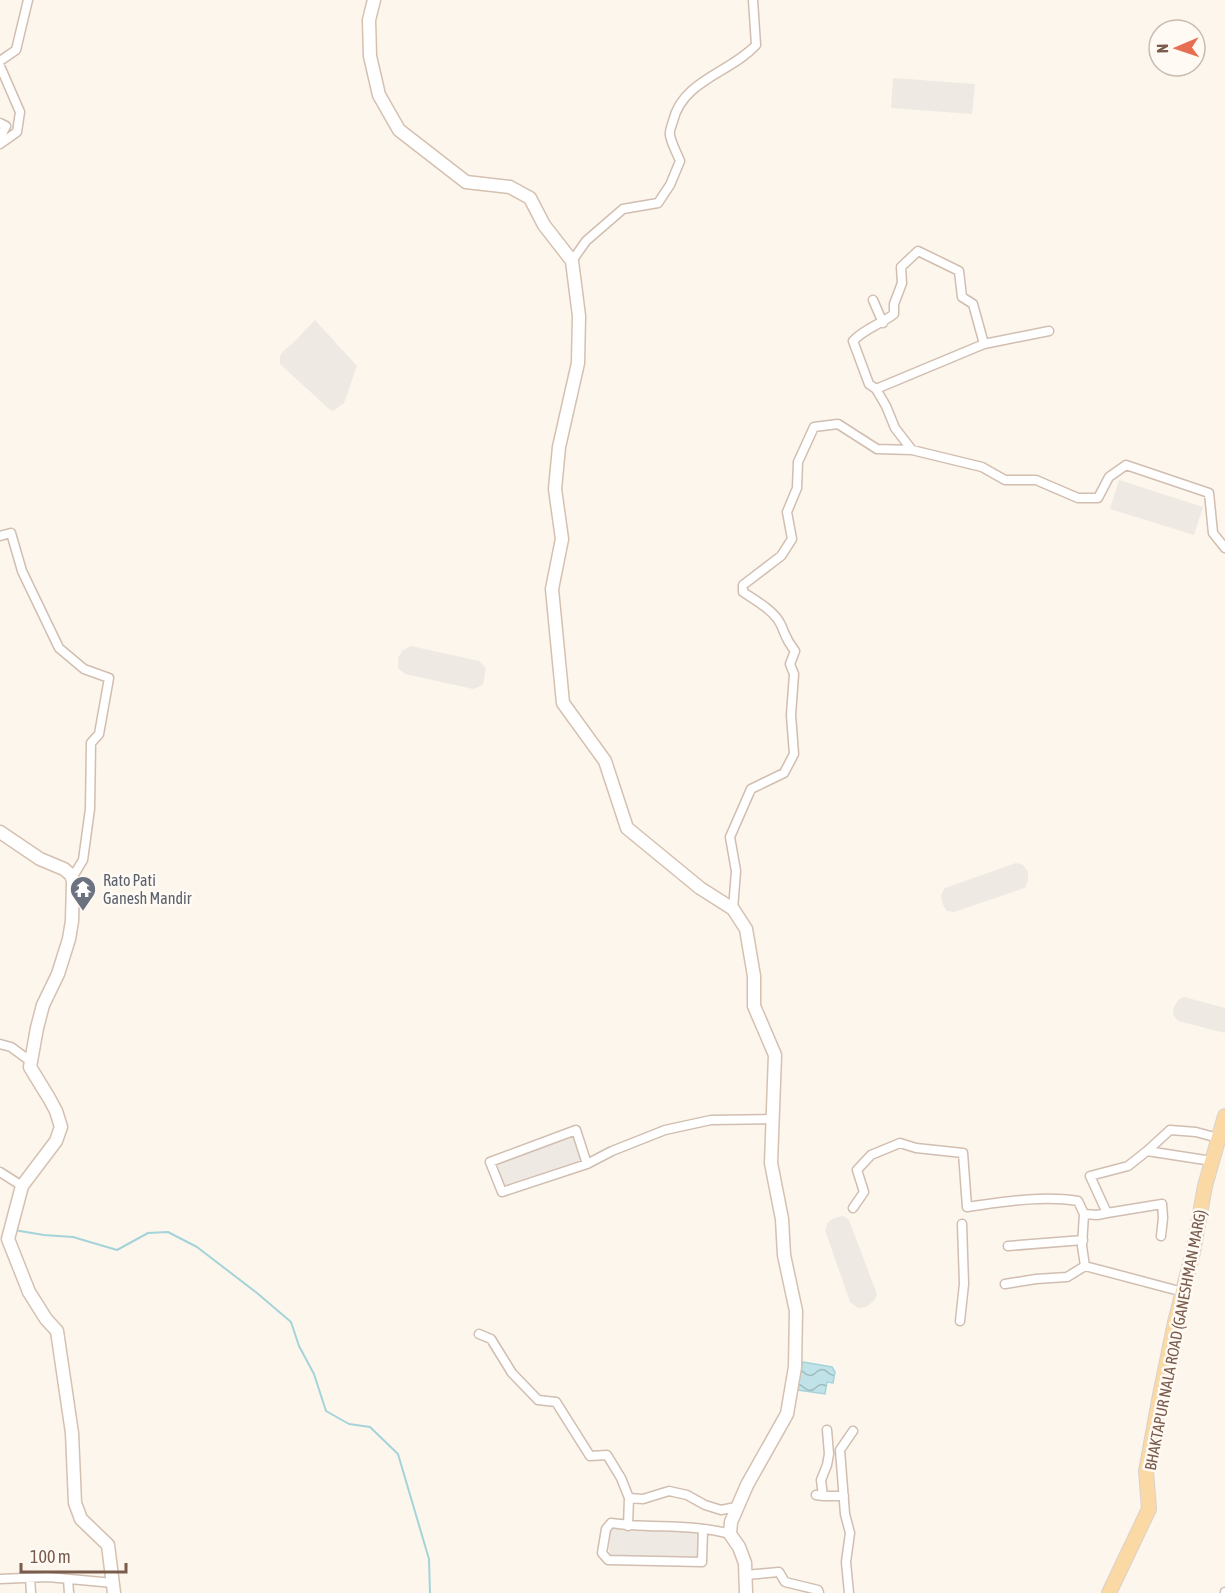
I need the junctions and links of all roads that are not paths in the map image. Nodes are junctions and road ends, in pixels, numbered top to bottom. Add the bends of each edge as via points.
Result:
1 (28, 0) edge
2 (374, 0) edge
3 (753, 0) edge
4 (0, 61) edge
5 (0, 66) edge
6 (0, 123) edge
7 (0, 138) edge
8 (0, 144) edge
9 (572, 261) junction
10 (873, 300) dead end
11 (883, 323) junction
12 (1049, 331) dead end
13 (984, 344) junction
14 (876, 389) junction
15 (912, 450) junction
16 (0, 536) edge
17 (1225, 548) edge
18 (0, 832) edge
19 (72, 878) junction
20 (733, 909) junction
21 (0, 1044) edge
22 (30, 1061) junction
23 (1225, 1116) edge
24 (773, 1119) junction
25 (1218, 1138) junction
26 (1147, 1151) junction
27 (1212, 1161) junction
28 (587, 1164) junction
29 (0, 1172) edge
30 (22, 1186) junction
31 (853, 1208) dead end
32 (1107, 1213) junction
33 (1084, 1214) junction
34 (962, 1224) dead end
35 (1161, 1236) dead end
36 (1083, 1240) junction
37 (1008, 1246) dead end
38 (1085, 1266) junction
39 (1005, 1284) dead end
40 (1184, 1292) junction
41 (960, 1321) dead end
42 (479, 1334) dead end
43 (827, 1430) dead end
44 (853, 1431) dead end
45 (844, 1496) junction
46 (629, 1498) junction
47 (736, 1507) junction
48 (628, 1526) junction
49 (703, 1529) junction
50 (730, 1534) junction
51 (746, 1575) junction
52 (30, 1578) junction
53 (0, 1579) edge
54 (68, 1579) junction
55 (113, 1588) edge
56 (31, 1593) edge
57 (69, 1593) edge
58 (746, 1593) edge
59 (819, 1593) edge
60 (849, 1593) edge
61 (1109, 1593) edge

1 - 4 street via 16,50
2 - 9 main road via 369,20 370,56 379,95 399,130 466,182 510,187 530,198 544,225
3 - 9 street via 756,45 745,57 689,91 675,110 670,134 680,161 658,203 623,209 586,242
5 - 8 street via 20,112 17,132
6 - 7 street via 6,126
9 - 20 main road via 579,316 578,363 559,447 555,489 562,539 552,589 563,703 605,761 627,828 700,888
10 - 11 street
11 - 13 street via 894,314 903,283 902,267 918,251 959,271 962,297 973,304
11 - 14 street via 853,341 869,384
12 - 13 street
13 - 14 street
14 - 15 street via 894,428
15 - 17 street via 982,467 1005,480 1036,480 1078,498 1098,498 1109,477 1126,465 1209,493 1213,533
15 - 20 street via 877,449 838,424 814,427 798,462 797,488 786,512 792,539 781,556 743,585 743,592 781,623 784,638 795,651 790,664 794,674 794,754 784,773 750,789 730,837 736,871
16 - 19 street via 11,533 22,571 59,648 84,669 109,678 99,734 91,743 90,809 83,860
18 - 19 main road via 32,854 64,869
19 - 22 main road via 69,939 43,1005
20 - 24 main road via 746,928 754,975 754,1006 775,1055
21 - 22 street
22 - 30 main road via 30,1070 50,1098 61,1127 56,1142
23 - 25 main road, BHAKTAPUR NALA ROAD (GANESHMAN MARG)
24 - 28 street via 711,1120 665,1130
24 - 47 main road via 771,1163 796,1311 795,1367 787,1414
25 - 26 street via 1170,1130
25 - 27 main road, BHAKTAPUR NALA ROAD (GANESHMAN MARG)
26 - 27 street
26 - 32 street via 1128,1166 1090,1176
27 - 40 main road, BHAKTAPUR NALA ROAD (GANESHMAN MARG)
28 - 28 street via 502,1192 490,1162 576,1130
29 - 30 street
30 - 55 main road via 8,1239 29,1292 57,1330 72,1433 75,1503 81,1519 108,1545
31 - 33 street via 864,1192 857,1170 871,1155 900,1143 963,1153 967,1208 1063,1198 1078,1201
32 - 33 street
32 - 35 street via 1162,1204
33 - 36 street
34 - 41 street via 964,1284
36 - 37 street
36 - 38 street
38 - 39 street via 1067,1277
38 - 40 street
40 - 61 main road, BHAKTAPUR NALA ROAD (GANESHMAN MARG) via 1146,1471 1149,1509
42 - 46 street via 491,1339 512,1373 538,1400 556,1402 590,1456 607,1455
43 - 45 street via 829,1454 819,1495
44 - 45 street via 840,1450
45 - 60 street via 850,1533 846,1562
46 - 47 street via 643,1499 669,1491 721,1510
46 - 48 street
47 - 50 main road
48 - 49 street
48 - 49 street via 611,1523 606,1529 602,1553 608,1560 702,1562
49 - 50 street
50 - 51 main road via 742,1556
51 - 58 main road
51 - 59 street via 779,1572 785,1582
52 - 53 street
52 - 54 street
52 - 56 street
54 - 55 street
54 - 57 street

